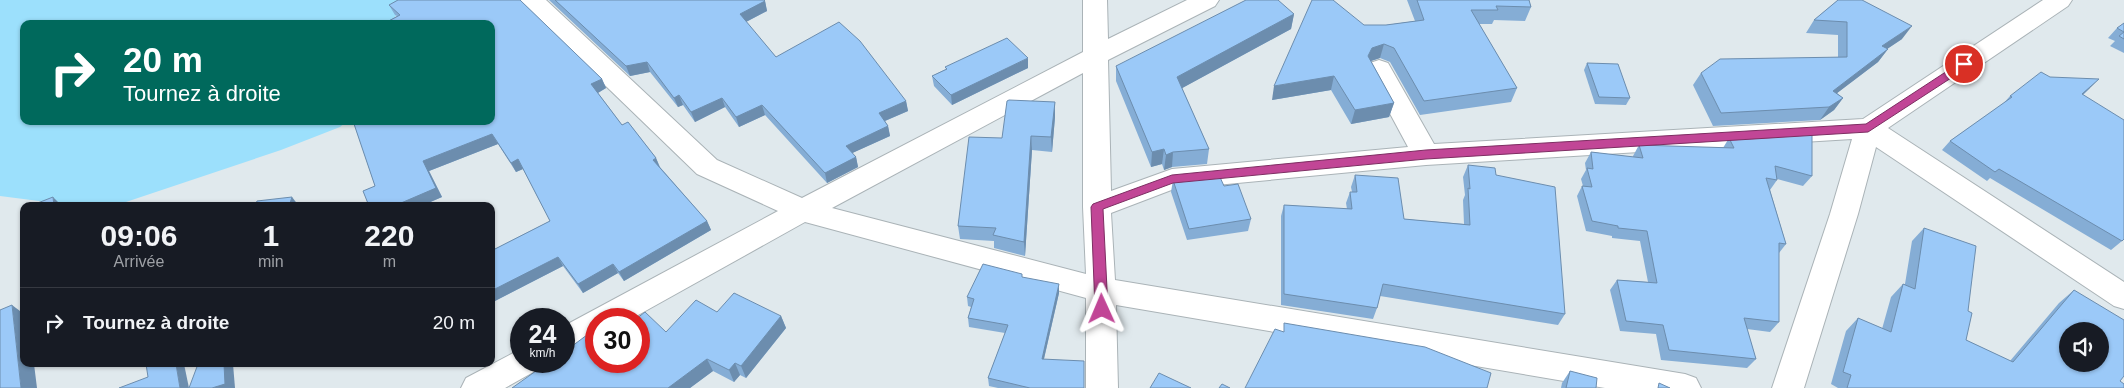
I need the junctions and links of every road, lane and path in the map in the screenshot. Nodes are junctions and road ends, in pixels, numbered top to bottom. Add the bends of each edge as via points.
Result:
1 (530, 0) edge
2 (1095, 0) edge
3 (1207, 0) edge
4 (2060, 0) edge
5 (1096, 55) junction
6 (1379, 69) dead end
7 (1868, 128) junction
8 (1426, 155) junction
9 (1097, 207) junction
10 (804, 211) junction
11 (1101, 290) junction
12 (2124, 297) edge
13 (624, 308) edge
14 (510, 370) edge
15 (477, 388) edge
16 (1102, 388) edge
17 (1685, 388) edge
18 (1788, 388) edge

1 - 10 street via 706,167
2 - 5 street
3 - 5 street
4 - 7 street
5 - 9 street
5 - 10 street
6 - 8 street
7 - 8 street
7 - 12 street
7 - 18 street
8 - 9 street via 1172,179
9 - 11 street
10 - 11 street
10 - 13 street
11 - 16 street
11 - 17 street
14 - 15 street

